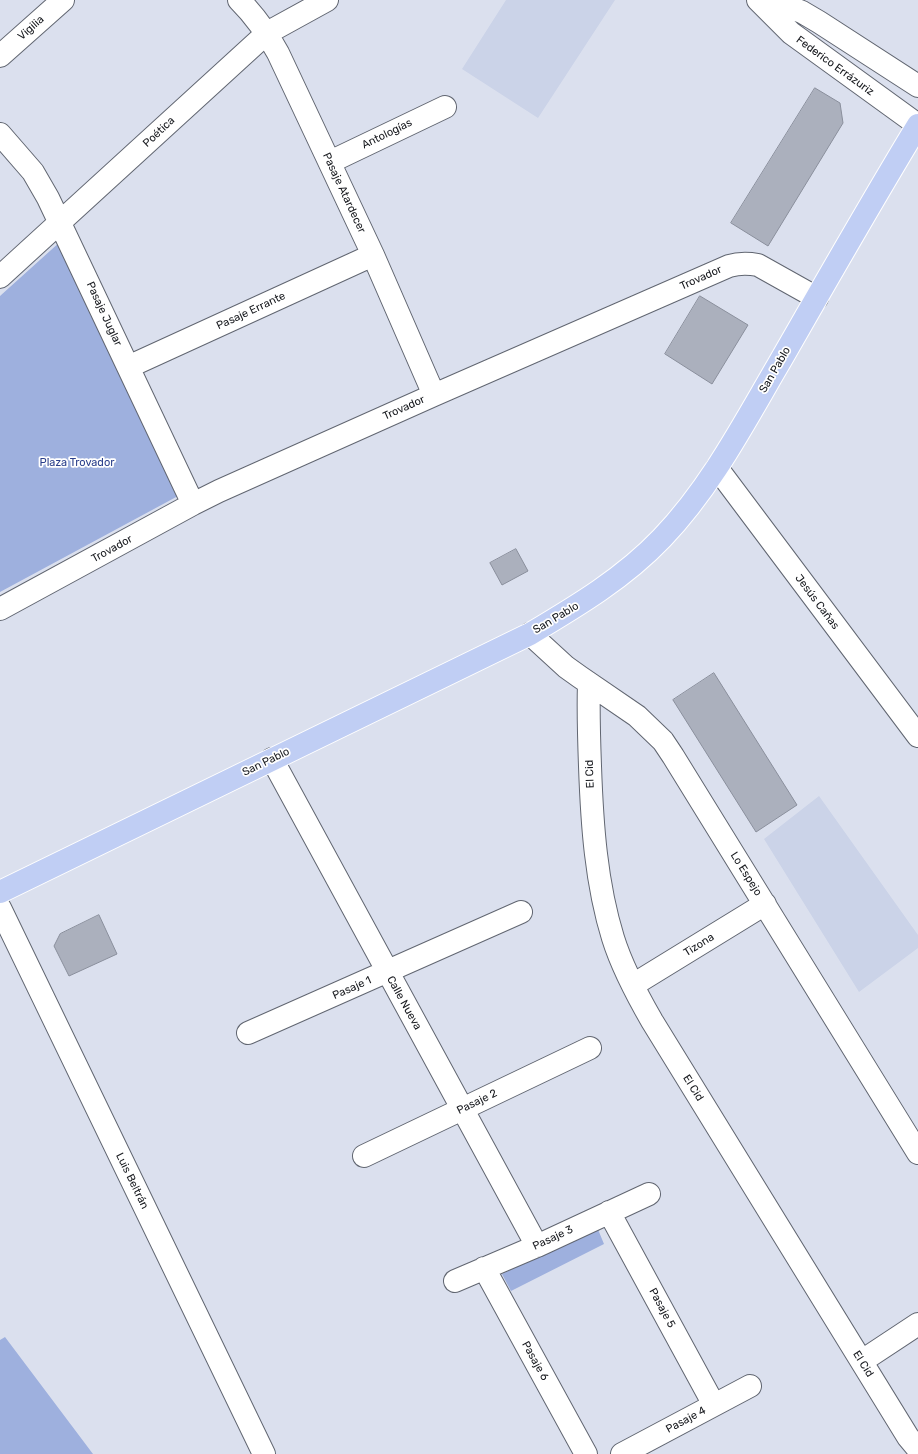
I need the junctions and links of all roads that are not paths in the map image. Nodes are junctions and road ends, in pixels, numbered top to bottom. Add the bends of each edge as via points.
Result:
1 (63, 0) edge
2 (239, 0) edge
3 (327, 0) edge
4 (758, 0) edge
5 (772, 0) edge
6 (267, 33) junction
7 (0, 56) edge
8 (918, 86) edge
9 (445, 107) dead end
10 (918, 125) edge
11 (0, 134) edge
12 (330, 162) junction
13 (60, 223) junction
14 (373, 256) junction
15 (0, 277) edge
16 (817, 298) junction
17 (128, 367) junction
18 (434, 395) junction
19 (716, 468) junction
20 (193, 504) junction
21 (0, 609) edge
22 (530, 634) junction
23 (589, 684) junction
24 (918, 736) edge
25 (272, 759) junction
26 (0, 892) edge
27 (765, 904) junction
28 (0, 908) edge
29 (521, 912) dead end
30 (387, 972) junction
31 (633, 985) junction
32 (248, 1034) dead end
33 (590, 1048) dead end
34 (462, 1109) junction
35 (918, 1152) edge
36 (364, 1156) dead end
37 (649, 1194) dead end
38 (609, 1212) junction
39 (537, 1246) junction
40 (484, 1268) junction
41 (455, 1281) dead end
42 (918, 1324) edge
43 (862, 1362) junction
44 (750, 1386) dead end
45 (714, 1405) junction
46 (918, 1450) edge
47 (264, 1454) edge
48 (586, 1454) edge
49 (622, 1454) edge

1 - 7 street, Vigilia
2 - 6 street, Pasaje Atardecer
3 - 6 street, Poética
4 - 10 street, Federico Errázuriz via 791,33
5 - 8 street via 819,22
6 - 12 street, Pasaje Atardecer
6 - 13 street, Poética
9 - 12 street, Antologías
10 - 16 main road, San Pablo
11 - 13 street, Pasaje Juglar via 40,181
12 - 14 street, Pasaje Atardecer
13 - 15 street, Poética
13 - 17 street, Pasaje Juglar
14 - 17 street, Pasaje Errante
14 - 18 street, Pasaje Atardecer
16 - 18 street, Trovador via 758,265 738,263
16 - 19 main road, San Pablo
17 - 20 street, Pasaje Juglar
18 - 20 street, Trovador
19 - 22 main road, San Pablo via 681,517 630,569 586,601
19 - 24 street, Jesús Cañas
20 - 21 street, Trovador
22 - 23 street, Lo Espejo
22 - 25 main road, San Pablo
23 - 27 street, Lo Espejo via 638,716 662,741
23 - 31 street, El Cid via 590,783 598,869 613,940
25 - 26 main road, San Pablo
25 - 30 street, Calle Nueva
27 - 31 street, Tizona
27 - 35 street, Lo Espejo
28 - 47 street, Luis Beltrán
29 - 30 street, Pasaje 1
30 - 32 street, Pasaje 1
30 - 34 street, Calle Nueva
31 - 43 street, El Cid via 652,1021
33 - 34 street, Pasaje 2
34 - 36 street, Pasaje 2
34 - 39 street, Calle Nueva
37 - 38 street, Pasaje 3
38 - 39 street, Pasaje 3
38 - 45 street, Pasaje 5
39 - 40 street, Pasaje 3
40 - 41 street, Pasaje 3
40 - 48 street, Pasaje 6
42 - 43 street
43 - 46 street, El Cid
44 - 45 street, Pasaje 4
45 - 49 street, Pasaje 4

